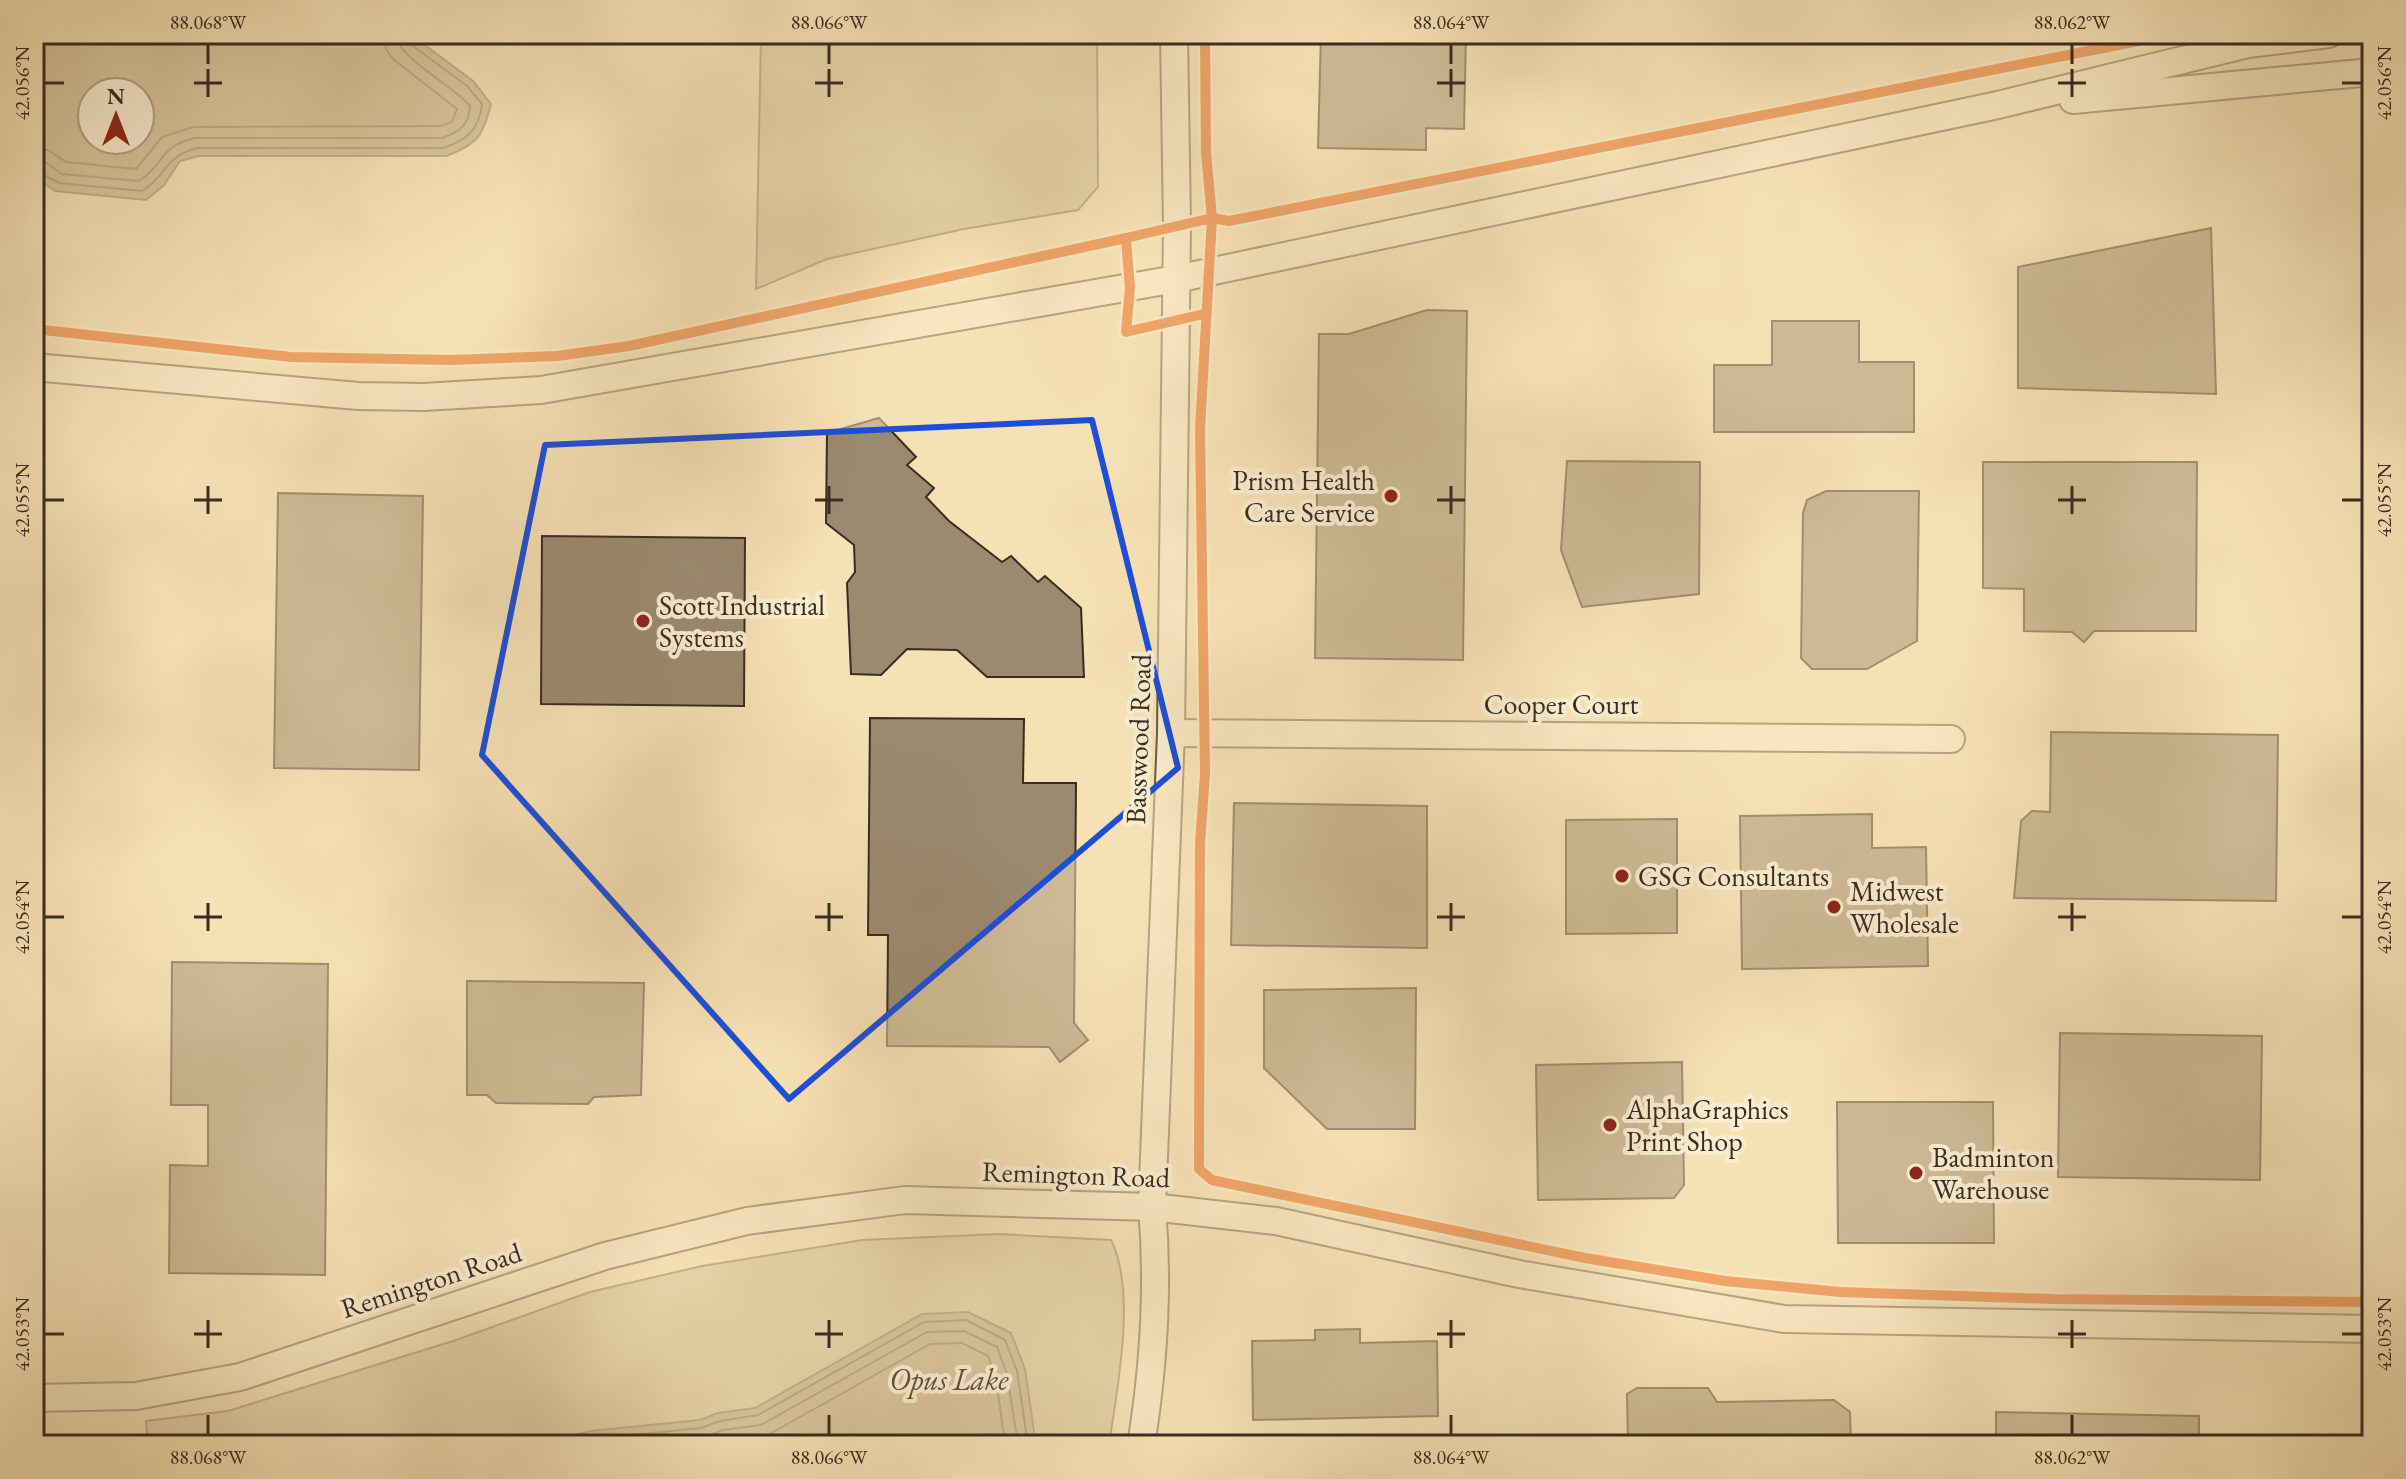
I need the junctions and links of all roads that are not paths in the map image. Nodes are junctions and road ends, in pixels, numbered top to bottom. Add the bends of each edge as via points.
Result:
1 (1174, 34) edge
2 (2329, 34) edge
3 (2372, 72) edge
4 (1998, 105) junction
5 (1176, 279) junction
6 (34, 367) edge
7 (1171, 733) junction
8 (1951, 739) dead end
9 (1152, 1207) junction
10 (2372, 1329) edge
11 (34, 1398) edge
12 (1141, 1445) edge

1 - 5 street, Basswood Road
2 - 4 street via 2248,44
3 - 4 street
4 - 5 street
5 - 6 street via 604,381 508,393 358,396
5 - 7 street, Basswood Road
7 - 8 street, Cooper Court
7 - 9 street, Basswood Road
9 - 10 street, Remington Road via 1276,1221 1519,1274 1784,1319
9 - 11 street, Remington Road via 905,1200 747,1221 605,1256 240,1377 136,1396
9 - 12 street, Basswood Road via 1157,1286

